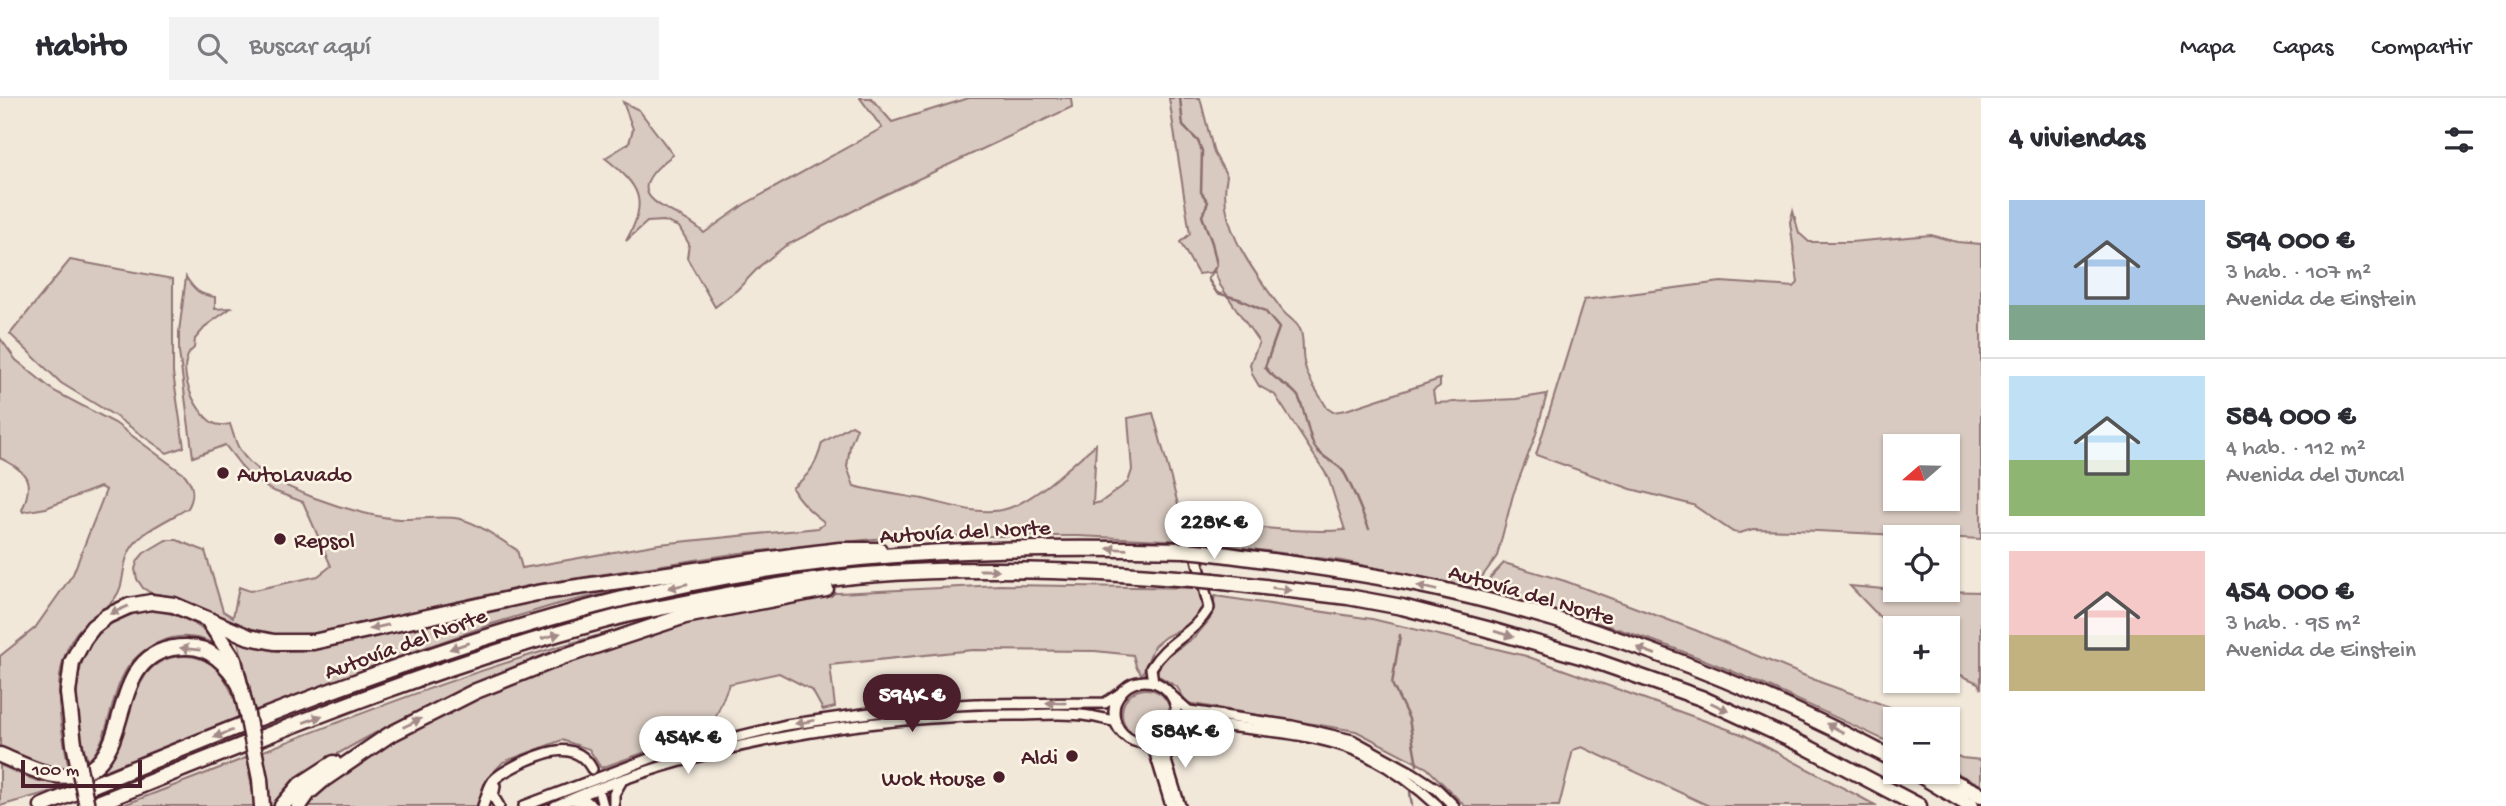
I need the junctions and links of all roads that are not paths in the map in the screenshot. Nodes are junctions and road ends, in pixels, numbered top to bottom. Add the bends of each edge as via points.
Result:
1 (1189, 546) junction
2 (915, 553) junction
3 (921, 572) junction
4 (207, 619) junction
5 (1153, 682) junction
6 (241, 687) junction
7 (1121, 693) junction
8 (1172, 696) junction
9 (1115, 721) junction
10 (1169, 731) junction
11 (389, 734) junction
12 (1143, 743) junction
13 (1803, 745) junction
14 (1883, 754) edge
15 (0, 755) edge
16 (592, 769) dead end
17 (503, 773) junction
18 (622, 781) junction
19 (1935, 784) edge
20 (1958, 784) edge
21 (1981, 795) edge
22 (560, 804) edge
23 (41, 806) edge
24 (88, 806) edge
25 (262, 806) edge
26 (282, 806) edge
27 (299, 806) edge
28 (483, 806) edge
29 (499, 806) edge
30 (524, 806) edge
31 (592, 806) edge
32 (614, 806) edge
33 (1171, 806) edge
34 (1180, 806) edge
35 (1438, 806) edge
36 (1454, 806) edge
37 (1900, 806) edge
38 (1919, 806) edge
39 (1971, 806) edge

1 -> 2 highway, Autovía del Norte
1 - 5 street via 1209,608 1199,624 1161,652 1151,667
14 -> 1 highway, Autovía del Norte, bridge via 1812,717 1588,630 1406,583
2 -> 4 highway via 840,550 630,579 537,593 313,642 249,637
2 -> 23 highway, Autovía del Norte via 695,582 498,633 392,669
11 -> 3 highway via 476,691 685,616
3 -> 13 highway, Autovía del Norte, bridge via 1068,570 1192,579 1402,607 1584,657 1701,698
24 -> 3 highway, Autovía del Norte via 400,685 620,616 808,582
4 - 6 highway via 234,660
4 -> 24 highway, bridge via 174,605 151,602 117,610 99,621 84,639 72,663 68,693
5 - 7 street via 1135,682
5 - 8 street
6 -> 15 highway via 230,668 206,652 187,647 164,650 134,677 104,754 92,768 55,776
6 - 25 highway, bridge
7 - 9 street
7 -> 30 street via 1105,703 905,708 786,725 654,757
8 - 10 street via 1175,706
8 - 36 street via 1189,711 1352,740 1414,774
9 - 12 street via 1126,736
9 - 18 street via 1089,716 975,715 894,721 708,755
10 - 12 street
10 - 34 street via 1162,748
10 - 35 street via 1189,722 1323,740 1369,756
11 - 26 highway via 316,773
11 - 27 highway via 323,780
12 - 33 street via 1154,750
13 - 37 highway
13 - 38 highway, Autovía del Norte
16 - 17 street via 584,757 564,749 529,759
17 - 28 street via 491,785
17 - 29 street via 492,796
18 - 22 street
18 - 32 street via 614,794
19 - 39 highway
20 - 21 highway
22 - 31 street via 580,799

